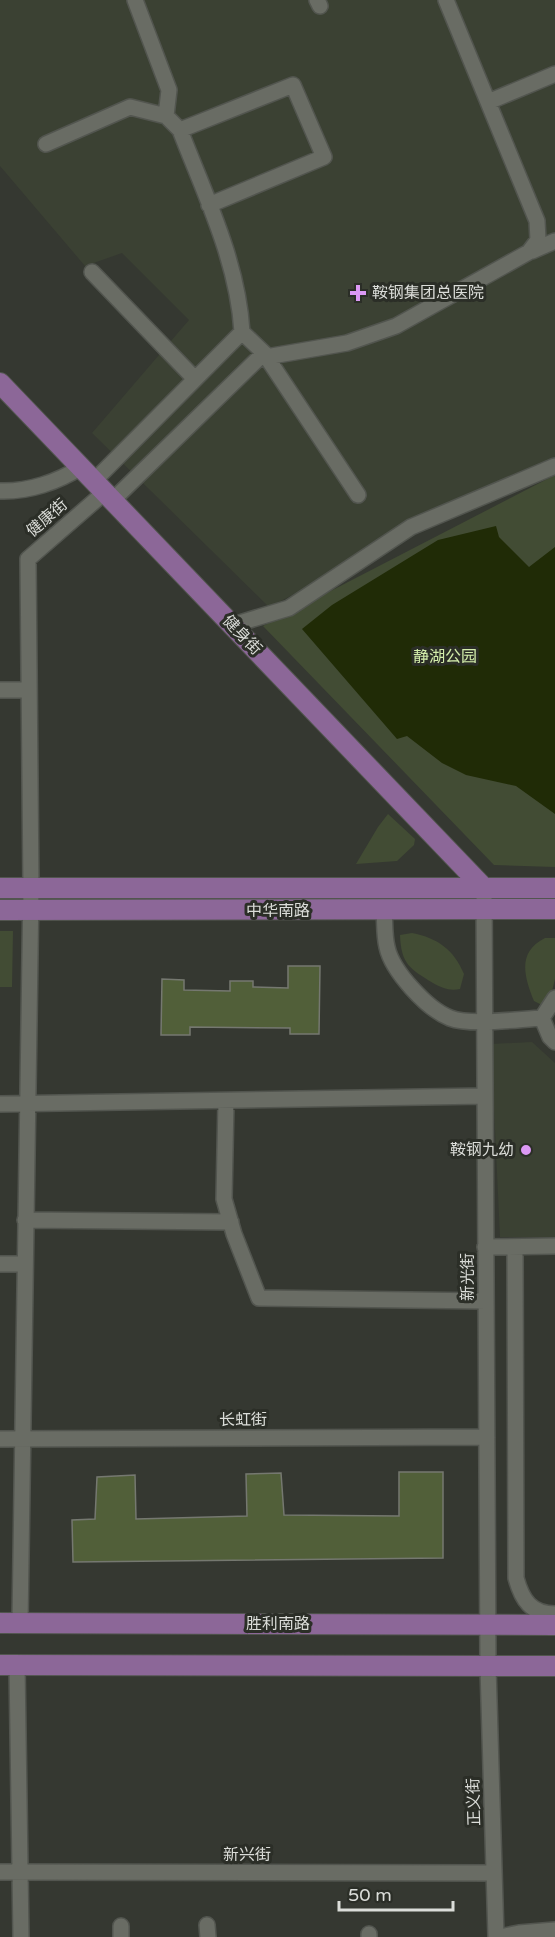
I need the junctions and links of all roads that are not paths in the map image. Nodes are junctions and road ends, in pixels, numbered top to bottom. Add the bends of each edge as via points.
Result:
1 (135, 0) edge
2 (446, 0) edge
3 (555, 74) edge
4 (488, 102) junction
5 (166, 116) junction
6 (180, 130) junction
7 (46, 144) dead end
8 (209, 205) junction
9 (555, 241) edge
10 (529, 252) junction
11 (92, 272) dead end
12 (242, 332) junction
13 (265, 355) junction
14 (195, 379) junction
15 (0, 383) edge
16 (555, 466) edge
17 (98, 485) junction
18 (0, 491) edge
19 (358, 495) dead end
20 (233, 625) junction
21 (0, 690) edge
22 (27, 690) junction
23 (0, 888) edge
24 (31, 888) junction
25 (484, 888) junction
26 (555, 888) edge
27 (484, 909) junction
28 (555, 909) edge
29 (0, 910) edge
30 (384, 910) junction
31 (30, 911) junction
32 (555, 998) edge
33 (542, 1018) junction
34 (484, 1021) junction
35 (555, 1042) edge
36 (484, 1096) junction
37 (226, 1101) junction
38 (0, 1104) edge
39 (27, 1104) junction
40 (25, 1220) junction
41 (231, 1222) junction
42 (555, 1246) edge
43 (485, 1247) junction
44 (515, 1247) junction
45 (0, 1264) edge
46 (25, 1264) junction
47 (486, 1300) junction
48 (487, 1437) junction
49 (0, 1439) edge
50 (22, 1439) junction
51 (555, 1614) edge
52 (0, 1623) edge
53 (20, 1623) junction
54 (555, 1625) edge
55 (488, 1626) junction
56 (9, 1665) edge
57 (555, 1666) edge
58 (488, 1667) junction
59 (0, 1872) edge
60 (20, 1872) junction
61 (494, 1873) junction
62 (555, 1930) edge
63 (21, 1937) edge
64 (498, 1937) edge

1 - 5 street via 169,90
2 - 4 street
3 - 4 street
4 - 10 street via 537,221 538,240
5 - 6 street
5 - 7 street via 130,107
6 - 8 street
6 - 8 street via 294,85 324,157
8 - 12 street via 240,300
9 - 10 street
10 - 13 street via 396,326 347,343
11 - 14 street
12 - 13 street
12 - 14 street
13 - 17 street
13 - 19 street
14 - 17 street
15 - 17 main road, 健身街
16 - 20 street via 411,527 289,608
17 - 18 street via 63,479 14,492
17 - 20 main road, 健身街
17 - 22 street, 健康街 via 28,559
20 - 25 main road, 健身街
21 - 22 street
22 - 24 street, 健康街
23 - 24 main road, 中华南路
24 - 25 main road, 中华南路
24 - 31 street, 健康街
25 - 26 main road, 中华南路
25 - 27 street, 新光街
27 - 28 main road, 中华南路
27 - 30 main road, 中华南路
27 - 34 street, 新光街
29 - 31 main road, 中华南路
30 - 31 main road, 中华南路
30 - 34 street via 387,949 400,975 424,1000 450,1018
31 - 39 street, 健康街
32 - 33 street
33 - 34 street
33 - 35 street
34 - 36 street, 新光街
36 - 37 street
36 - 43 street, 新光街
37 - 39 street
37 - 41 street via 224,1199
38 - 39 street
39 - 40 street, 健康街
40 - 41 street
40 - 46 street, 健康街
41 - 47 street via 259,1298
42 - 44 street
43 - 44 street
43 - 47 street, 新光街
44 - 51 street via 516,1578 527,1605 543,1614
45 - 46 street
46 - 50 street, 健康街
47 - 48 street, 新光街
48 - 50 street, 长虹街
48 - 55 street, 新光街
49 - 50 street, 长虹街
50 - 53 street, 健康街
52 - 53 main road, 胜利南路
53 - 55 main road, 胜利南路
54 - 55 main road, 胜利南路
55 - 58 street, 新光街
56 - 58 main road
56 - 60 street
57 - 58 main road
58 - 61 street, 正义街
59 - 60 street, 新兴街
60 - 61 street, 新兴街
60 - 63 street
61 - 64 street, 正义街
62 - 64 street

